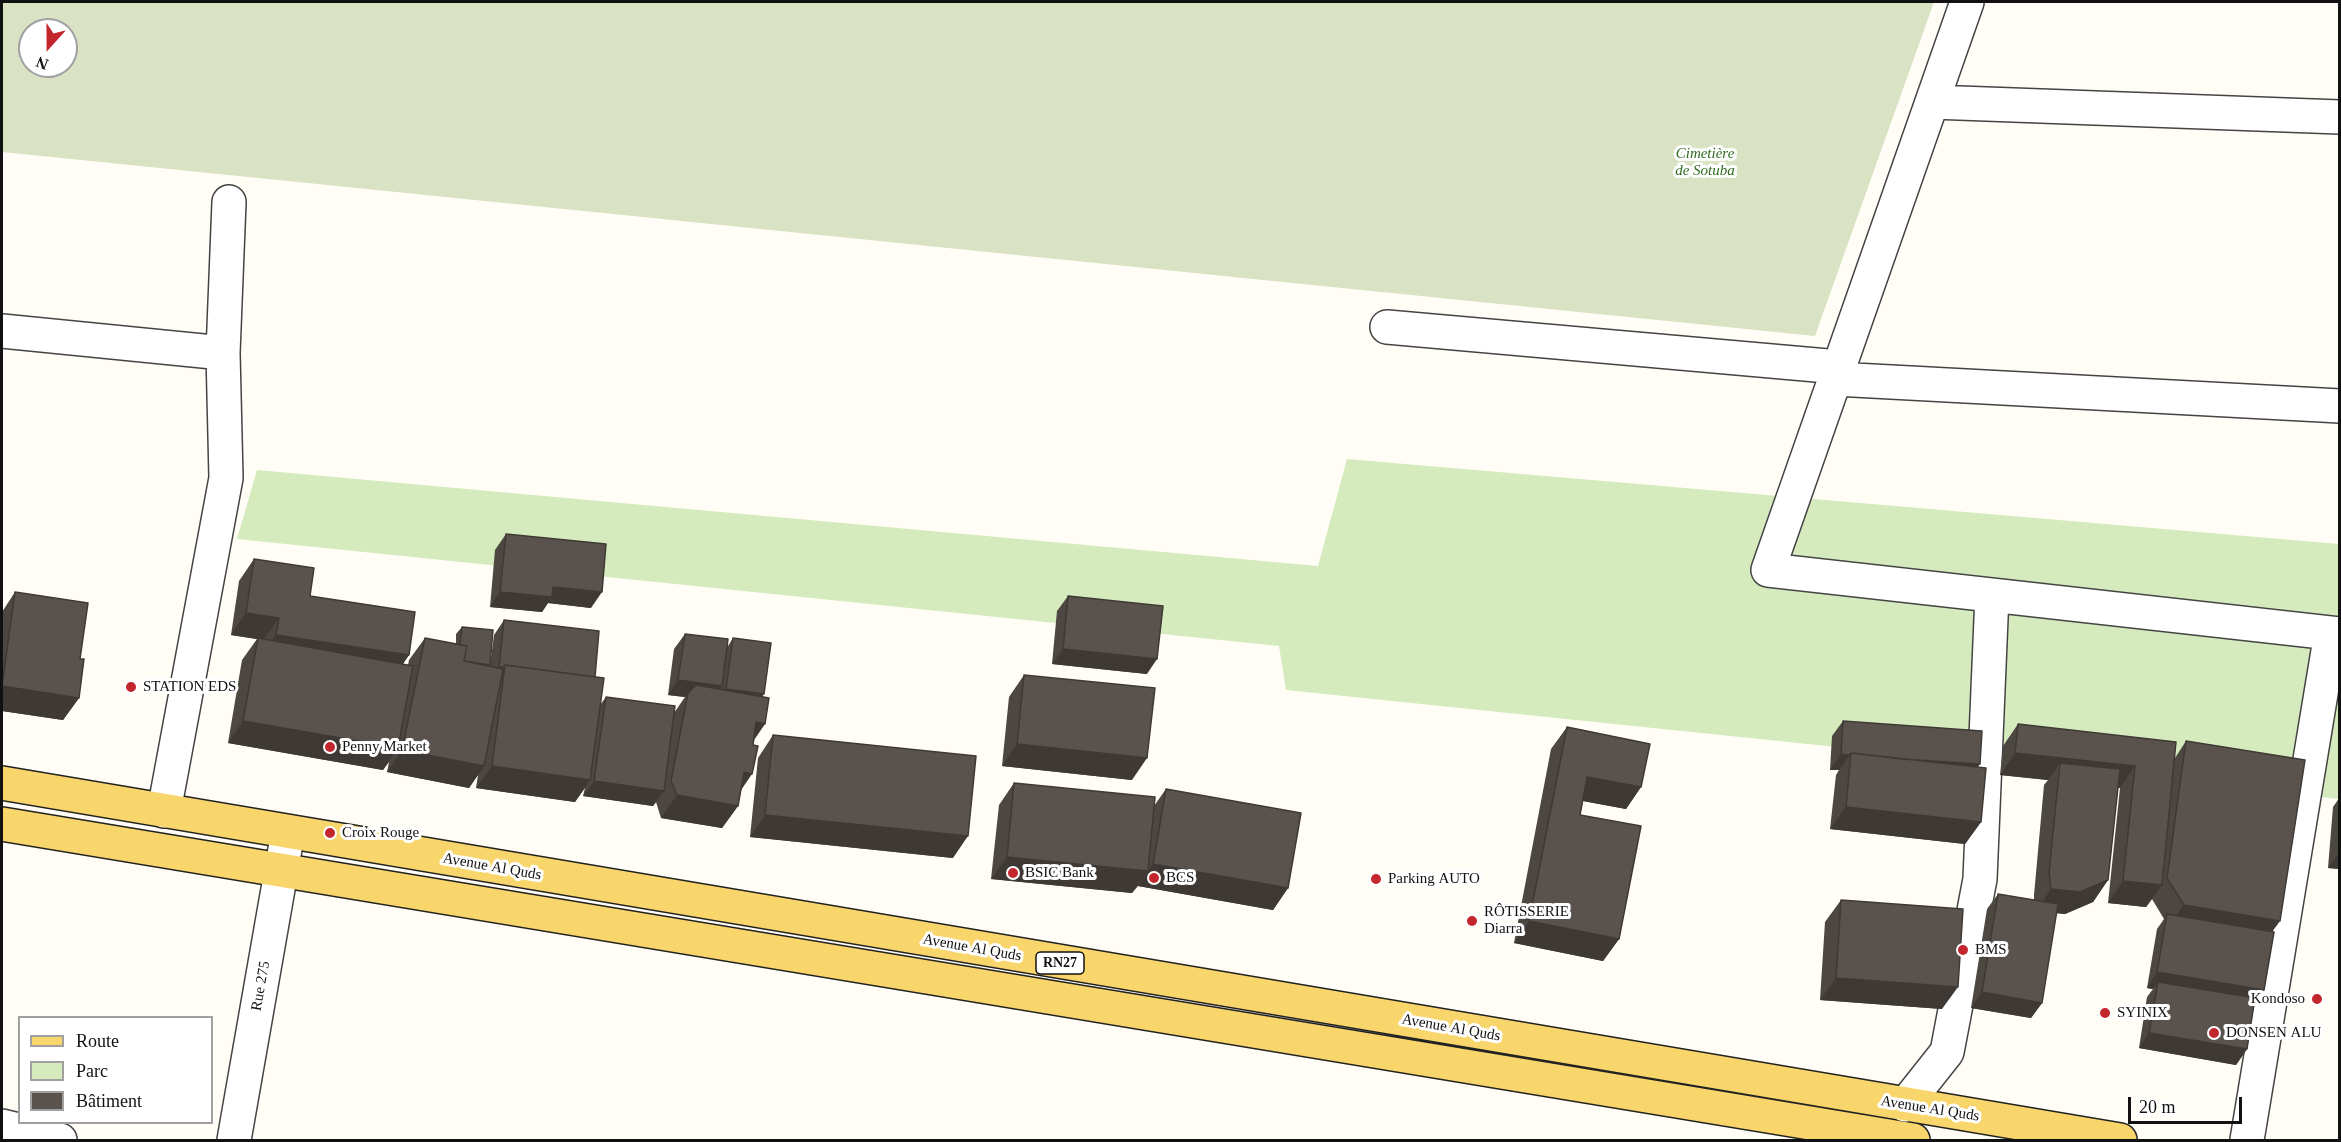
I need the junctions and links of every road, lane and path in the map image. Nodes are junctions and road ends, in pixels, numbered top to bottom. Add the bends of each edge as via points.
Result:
1 (1967, 2) edge
2 (1932, 102) junction
3 (2340, 117) edge
4 (230, 202) dead end
5 (1387, 327) dead end
6 (2, 332) edge
7 (223, 353) junction
8 (1837, 373) junction
9 (2340, 406) edge
10 (1992, 595) junction
11 (2335, 633) edge
12 (2, 783) edge
13 (164, 811) junction
14 (2, 824) edge
15 (288, 832) junction
16 (281, 870) junction
17 (1905, 1105) junction
18 (2, 1126) edge
19 (60, 1140) edge
20 (234, 1140) edge
21 (1913, 1140) edge
22 (2120, 1140) edge
23 (2247, 1140) edge

1 - 2 street
2 - 3 street
2 - 8 street
4 - 7 street
5 - 8 street
6 - 7 street
7 - 13 street via 226,478
8 - 9 street
8 - 10 street via 1768,570
10 - 11 street
10 - 17 street via 1980,879 1947,1053
11 - 23 street
12 - 13 main road, Avenue Al Quds / RN27
13 - 15 main road, Avenue Al Quds / RN27
14 - 16 main road, RN27
15 - 16 street, Rue 275
15 - 17 main road, Avenue Al Quds / RN27
16 - 20 street, Rue 275
16 - 21 main road, RN27
17 - 22 main road, Avenue Al Quds / RN27
18 - 19 street

